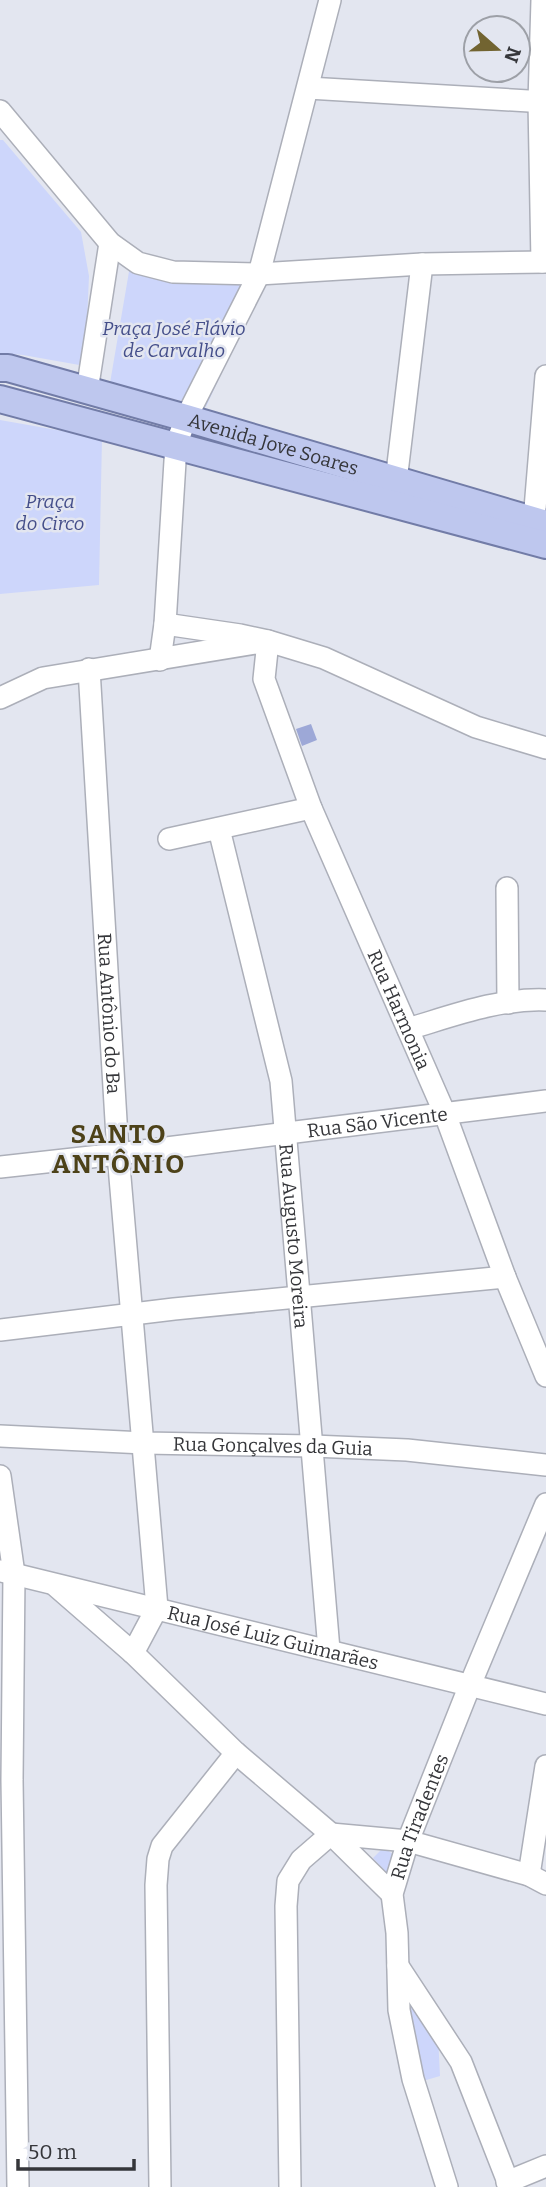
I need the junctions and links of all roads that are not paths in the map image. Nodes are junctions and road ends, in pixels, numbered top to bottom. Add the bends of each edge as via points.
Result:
1 (330, 0) edge
2 (542, 0) edge
3 (309, 88) junction
4 (543, 102) edge
5 (3, 119) edge
6 (110, 243) junction
7 (544, 262) edge
8 (422, 264) junction
9 (259, 274) junction
10 (0, 368) edge
11 (546, 376) edge
12 (86, 391) junction
13 (0, 399) edge
14 (186, 418) junction
15 (176, 445) junction
16 (396, 481) junction
17 (540, 523) edge
18 (546, 545) edge
19 (165, 624) junction
20 (268, 641) junction
21 (160, 660) junction
22 (89, 669) junction
23 (0, 698) edge
24 (546, 748) edge
25 (311, 808) junction
26 (219, 829) junction
27 (169, 839) dead end
28 (507, 888) dead end
29 (546, 1000) edge
30 (508, 1003) junction
31 (408, 1029) junction
32 (546, 1101) edge
33 (445, 1114) junction
34 (286, 1133) junction
35 (118, 1154) junction
36 (0, 1167) edge
37 (505, 1277) junction
38 (300, 1296) junction
39 (131, 1314) junction
40 (0, 1330) edge
41 (546, 1376) edge
42 (0, 1436) edge
43 (144, 1443) junction
44 (313, 1446) junction
45 (546, 1465) edge
46 (0, 1476) edge
47 (546, 1504) edge
48 (7, 1572) edge
49 (52, 1582) junction
50 (157, 1608) junction
51 (329, 1650) junction
52 (133, 1653) junction
53 (470, 1685) junction
54 (546, 1704) edge
55 (236, 1753) junction
56 (546, 1766) edge
57 (6, 1779) edge
58 (331, 1834) junction
59 (408, 1841) junction
60 (542, 1882) edge
61 (392, 1894) junction
62 (7, 1950) edge
63 (397, 1964) junction
64 (9, 2130) edge
65 (546, 2166) edge
66 (508, 2184) edge
67 (18, 2187) edge
68 (160, 2187) edge
69 (290, 2187) edge
70 (447, 2187) edge

1 - 3 street
2 - 4 street
3 - 4 street
3 - 9 street
4 - 7 street
5 - 6 street
6 - 9 street via 138,262 173,272
6 - 12 street
7 - 8 street
8 - 9 street
8 - 16 street
9 - 14 street
10 - 12 main road, Avenida Jove Soares
11 - 17 street
12 - 14 main road, Avenida Jove Soares
13 - 15 main road, Avenida Jove Soares
14 - 15 street
14 - 16 main road, Avenida Jove Soares
15 - 18 main road, Avenida Jove Soares
15 - 19 street
16 - 17 main road, Avenida Jove Soares
19 - 20 street
19 - 21 street
20 - 21 street
20 - 24 street via 324,659 475,727
20 - 25 street, Rua Harmonia via 264,679
21 - 22 street
22 - 23 street via 43,678
22 - 35 street, Rua Antônio do Ba
25 - 26 street
25 - 31 street, Rua Harmonia
26 - 27 street
26 - 34 street, Rua Augusto Moreira via 281,1081
28 - 30 street
29 - 30 street
30 - 31 street
31 - 33 street, Rua Harmonia
32 - 33 street, Rua São Vicente
33 - 34 street, Rua São Vicente
33 - 37 street, Rua Harmonia
34 - 35 street, Rua São Vicente
34 - 38 street, Rua Augusto Moreira
35 - 36 street, Rua São Vicente
35 - 39 street, Rua Antônio do Ba
37 - 38 street
37 - 41 street, Rua Harmonia
38 - 39 street
38 - 44 street, Rua Augusto Moreira
39 - 40 street
39 - 43 street, Rua Antônio do Ba
42 - 43 street, Rua Gonçalves da Guia
43 - 44 street, Rua Gonçalves da Guia
43 - 50 street, Rua Antônio do Ba
44 - 45 street, Rua Gonçalves da Guia via 407,1450
44 - 51 street, Rua Augusto Moreira
46 - 48 street
47 - 53 street, Rua Tiradentes
48 - 49 street, Rua José Luiz Guimarães
48 - 57 street
49 - 50 street, Rua José Luiz Guimarães
49 - 52 street
50 - 51 street, Rua José Luiz Guimarães
50 - 52 street
51 - 53 street, Rua José Luiz Guimarães
52 - 55 street
53 - 54 street, Rua José Luiz Guimarães
53 - 59 street, Rua Tiradentes
55 - 58 street
55 - 68 street via 162,1846 158,1859
56 - 60 street
57 - 62 street
58 - 59 street
58 - 61 street
58 - 69 street via 301,1860 288,1881
59 - 60 street
59 - 61 street, Rua Tiradentes
61 - 63 street, Rua Tiradentes
62 - 64 street
63 - 66 street via 461,2062
63 - 70 street, Rua Tiradentes via 399,2010 413,2079
64 - 67 street
65 - 66 street

